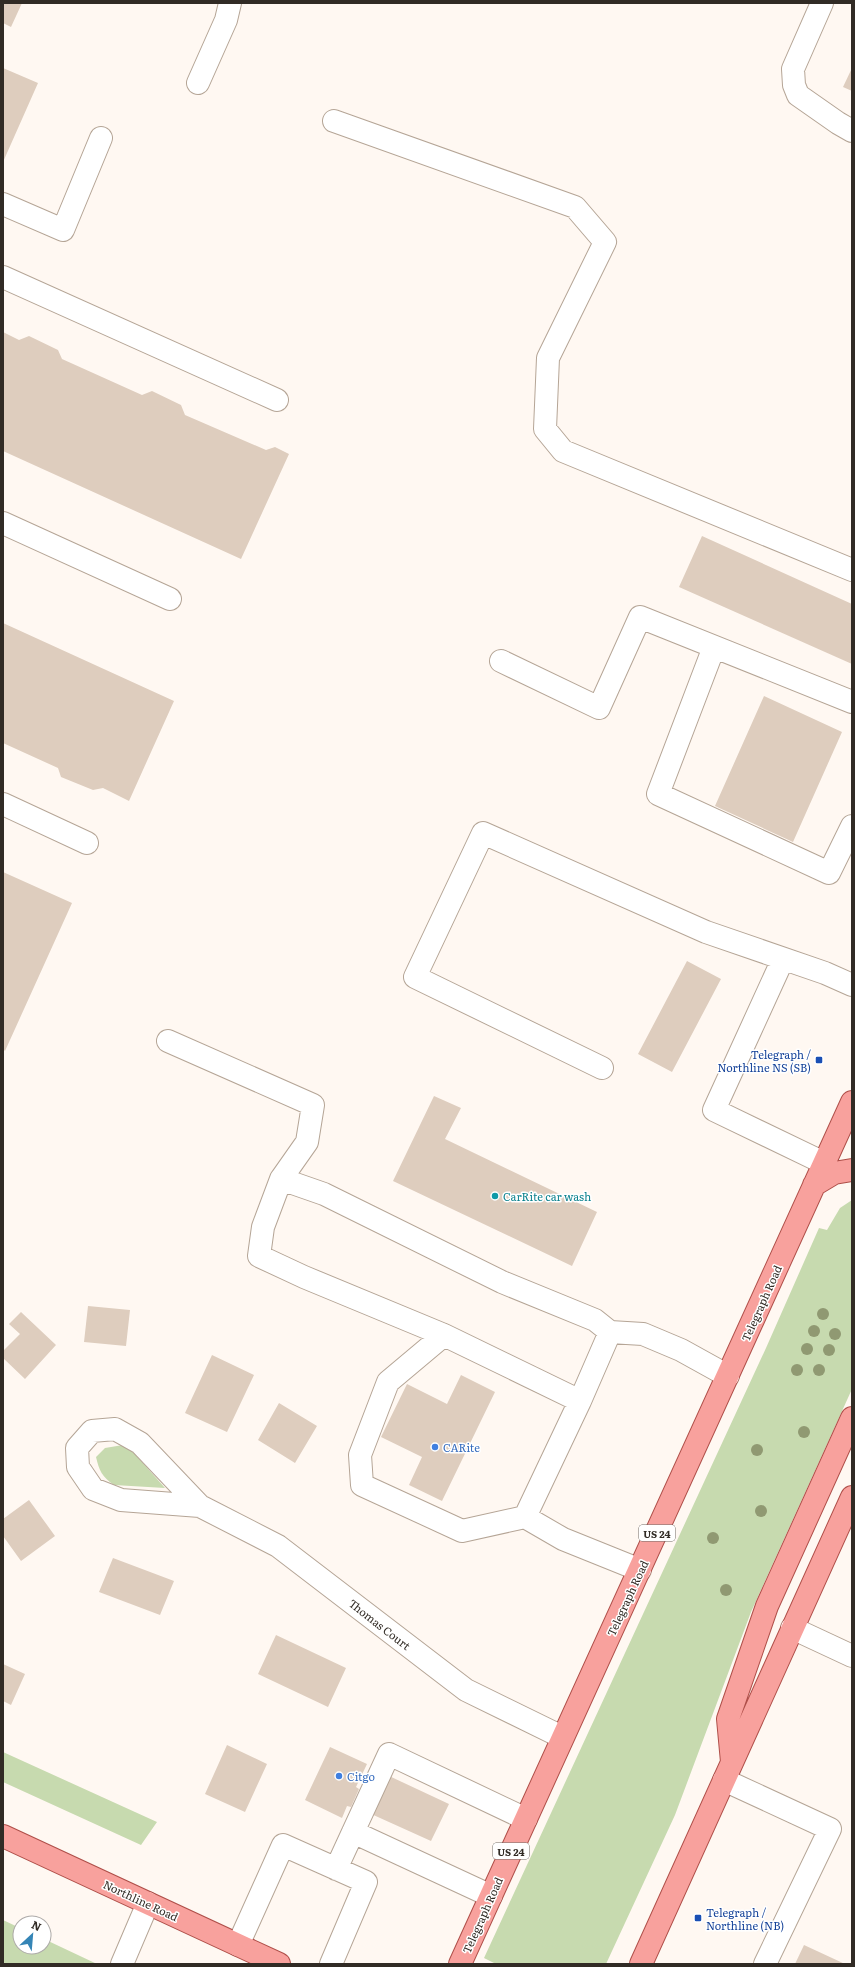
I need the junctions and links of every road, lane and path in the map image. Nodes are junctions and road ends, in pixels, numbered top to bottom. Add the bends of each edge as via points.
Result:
1 (230, 3) edge
2 (822, 3) edge
3 (198, 83) dead end
4 (334, 121) dead end
5 (852, 131) edge
6 (101, 138) dead end
7 (3, 204) edge
8 (3, 276) edge
9 (277, 400) dead end
10 (3, 523) edge
11 (852, 570) edge
12 (170, 599) dead end
13 (714, 647) junction
14 (501, 661) dead end
15 (852, 702) edge
16 (3, 804) edge
17 (852, 826) edge
18 (87, 843) dead end
19 (783, 959) junction
20 (852, 985) edge
21 (168, 1041) dead end
22 (602, 1068) dead end
23 (852, 1102) edge
24 (824, 1163) junction
25 (852, 1170) edge
26 (281, 1179) junction
27 (814, 1185) junction
28 (610, 1332) junction
29 (444, 1335) junction
30 (728, 1376) junction
31 (580, 1401) junction
32 (852, 1418) edge
33 (200, 1506) junction
34 (850, 1506) edge
35 (525, 1517) junction
36 (640, 1570) junction
37 (792, 1628) junction
38 (852, 1656) edge
39 (562, 1737) junction
40 (728, 1771) junction
41 (526, 1819) junction
42 (353, 1832) junction
43 (3, 1836) edge
44 (336, 1869) junction
45 (491, 1896) junction
46 (148, 1904) junction
47 (238, 1945) junction
48 (122, 1964) edge
49 (278, 1964) edge
50 (331, 1964) edge
51 (460, 1964) edge
52 (641, 1964) edge
53 (765, 1964) edge

1 - 3 street via 226,20
2 - 5 street via 792,69 794,85 798,95
4 - 11 street via 575,207 605,242 548,358 545,429 563,451
6 - 7 street via 63,230
8 - 9 street
10 - 12 street
13 - 14 street via 640,617 599,708
13 - 15 street
13 - 17 street via 658,794 829,873
16 - 18 street
19 - 20 street
19 - 22 street via 706,932 483,832 415,977
19 - 24 street via 714,1110
21 - 26 street via 313,1105 307,1142
23 - 24 main road, Telegraph Road / US 24
24 - 27 main road, Telegraph Road / US 24
25 - 27 main road via 834,1173
26 - 28 street via 324,1194 502,1282 595,1320
26 - 29 street via 263,1227 259,1256
27 - 30 main road, Telegraph Road / US 24
28 - 30 street via 643,1334 681,1350
28 - 31 street
29 - 31 street
29 - 35 street via 388,1382 360,1455 362,1485 462,1531
30 - 36 main road, Telegraph Road / US 24
31 - 35 street
32 - 40 main road via 767,1606 728,1719
33 - 33 street, Thomas Court via 140,1443 115,1429 92,1431 78,1448 78,1467 93,1490 121,1500
33 - 39 street, Thomas Court via 278,1546 466,1690
34 - 37 main road
35 - 36 street via 563,1539
36 - 39 main road, Telegraph Road / US 24
37 - 38 street
37 - 40 main road
39 - 41 main road, Telegraph Road / US 24
40 - 52 main road
40 - 53 street via 830,1829
41 - 42 street via 389,1754
41 - 45 main road, Telegraph Road / US 24
42 - 44 street
42 - 45 street
43 - 46 main road, Northline Road
44 - 47 street via 283,1845
44 - 50 street via 366,1882
45 - 51 main road, Telegraph Road / US 24
46 - 47 main road, Northline Road
46 - 48 street
47 - 49 main road, Northline Road

